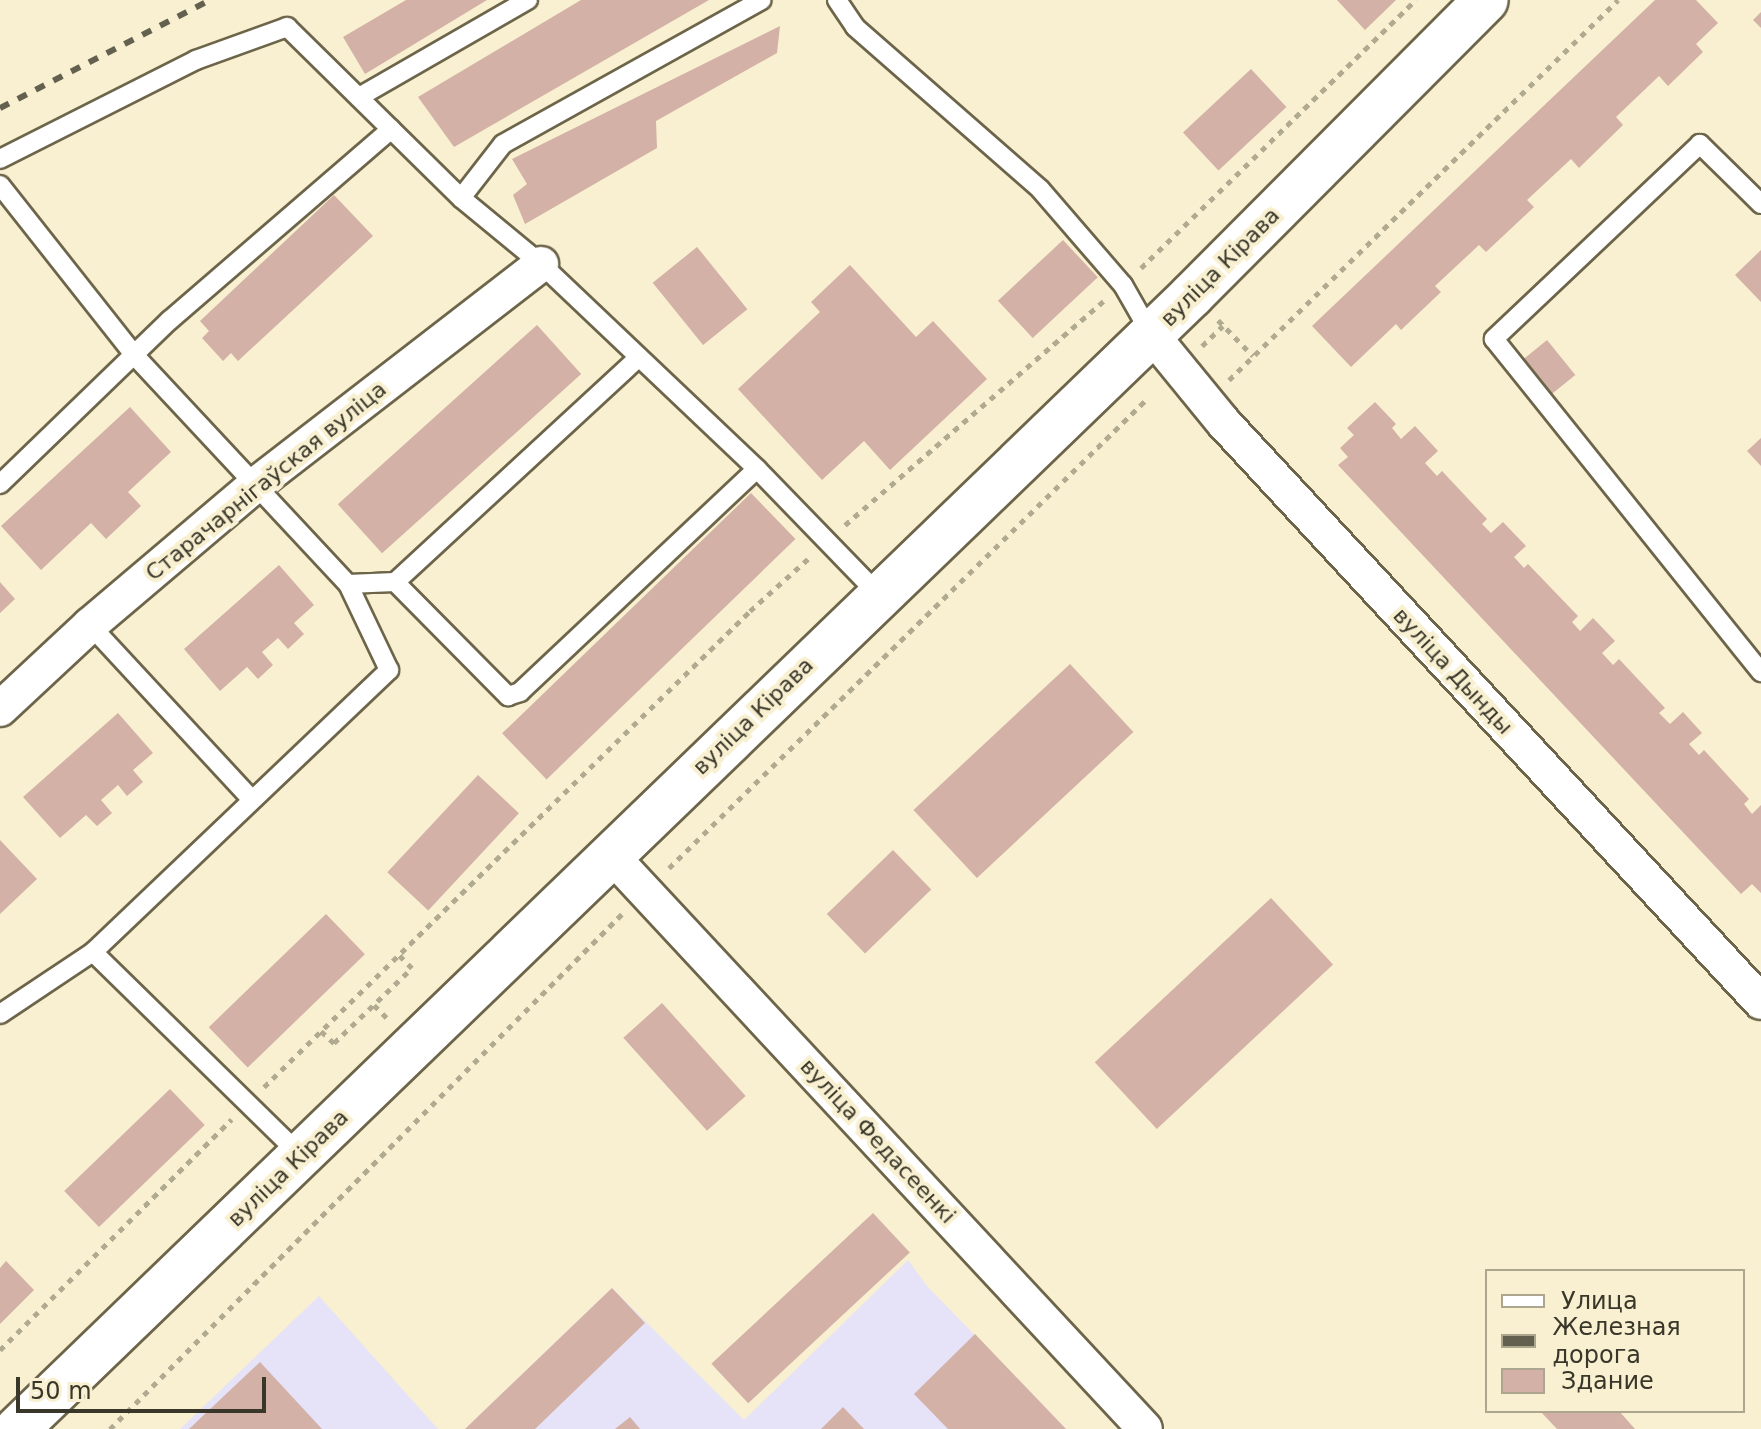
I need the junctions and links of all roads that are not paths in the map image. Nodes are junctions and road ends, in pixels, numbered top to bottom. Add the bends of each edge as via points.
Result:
1 (528, 0) edge
2 (762, 0) edge
3 (837, 0) edge
4 (1486, 0) edge
5 (359, 97) junction
6 (391, 129) junction
7 (0, 159) edge
8 (0, 185) edge
9 (461, 198) junction
10 (1761, 204) edge
11 (541, 264) junction
12 (1151, 334) junction
13 (136, 357) junction
14 (638, 358) junction
15 (757, 469) junction
16 (0, 484) edge
17 (254, 486) junction
18 (395, 582) junction
19 (348, 584) junction
20 (879, 595) junction
21 (90, 625) junction
22 (1761, 672) edge
23 (0, 709) edge
24 (252, 800) junction
25 (610, 854) junction
26 (93, 952) junction
27 (1761, 1002) edge
28 (0, 1014) edge
29 (301, 1156) junction
30 (17, 1429) edge
31 (1145, 1429) edge

1 - 5 lane
2 - 9 lane via 503,144
3 - 12 lane via 855,27 1040,189 1123,285
4 - 12 main road, вуліца Кірава
5 - 6 lane
5 - 7 lane via 287,27 196,60
6 - 9 lane
6 - 13 lane via 170,320
8 - 13 lane
9 - 11 lane
10 - 22 lane via 1700,144 1494,339
11 - 14 lane
11 - 17 street, Старачарнігаўская вуліца
12 - 20 main road, вуліца Кірава
12 - 27 street, вуліца Дынды via 1223,422
13 - 16 lane
13 - 17 lane
14 - 15 lane
14 - 18 lane
15 - 18 lane via 520,692 508,696
15 - 20 lane
17 - 19 lane
17 - 21 street, Старачарнігаўская вуліца
18 - 19 lane
19 - 24 lane via 389,670
20 - 25 main road, вуліца Кірава
21 - 23 street, Старачарнігаўская вуліца
21 - 24 lane
24 - 26 lane
25 - 29 main road, вуліца Кірава
25 - 31 street, вуліца Федасеенкі
26 - 28 lane
26 - 29 lane
29 - 30 main road, вуліца Кірава

